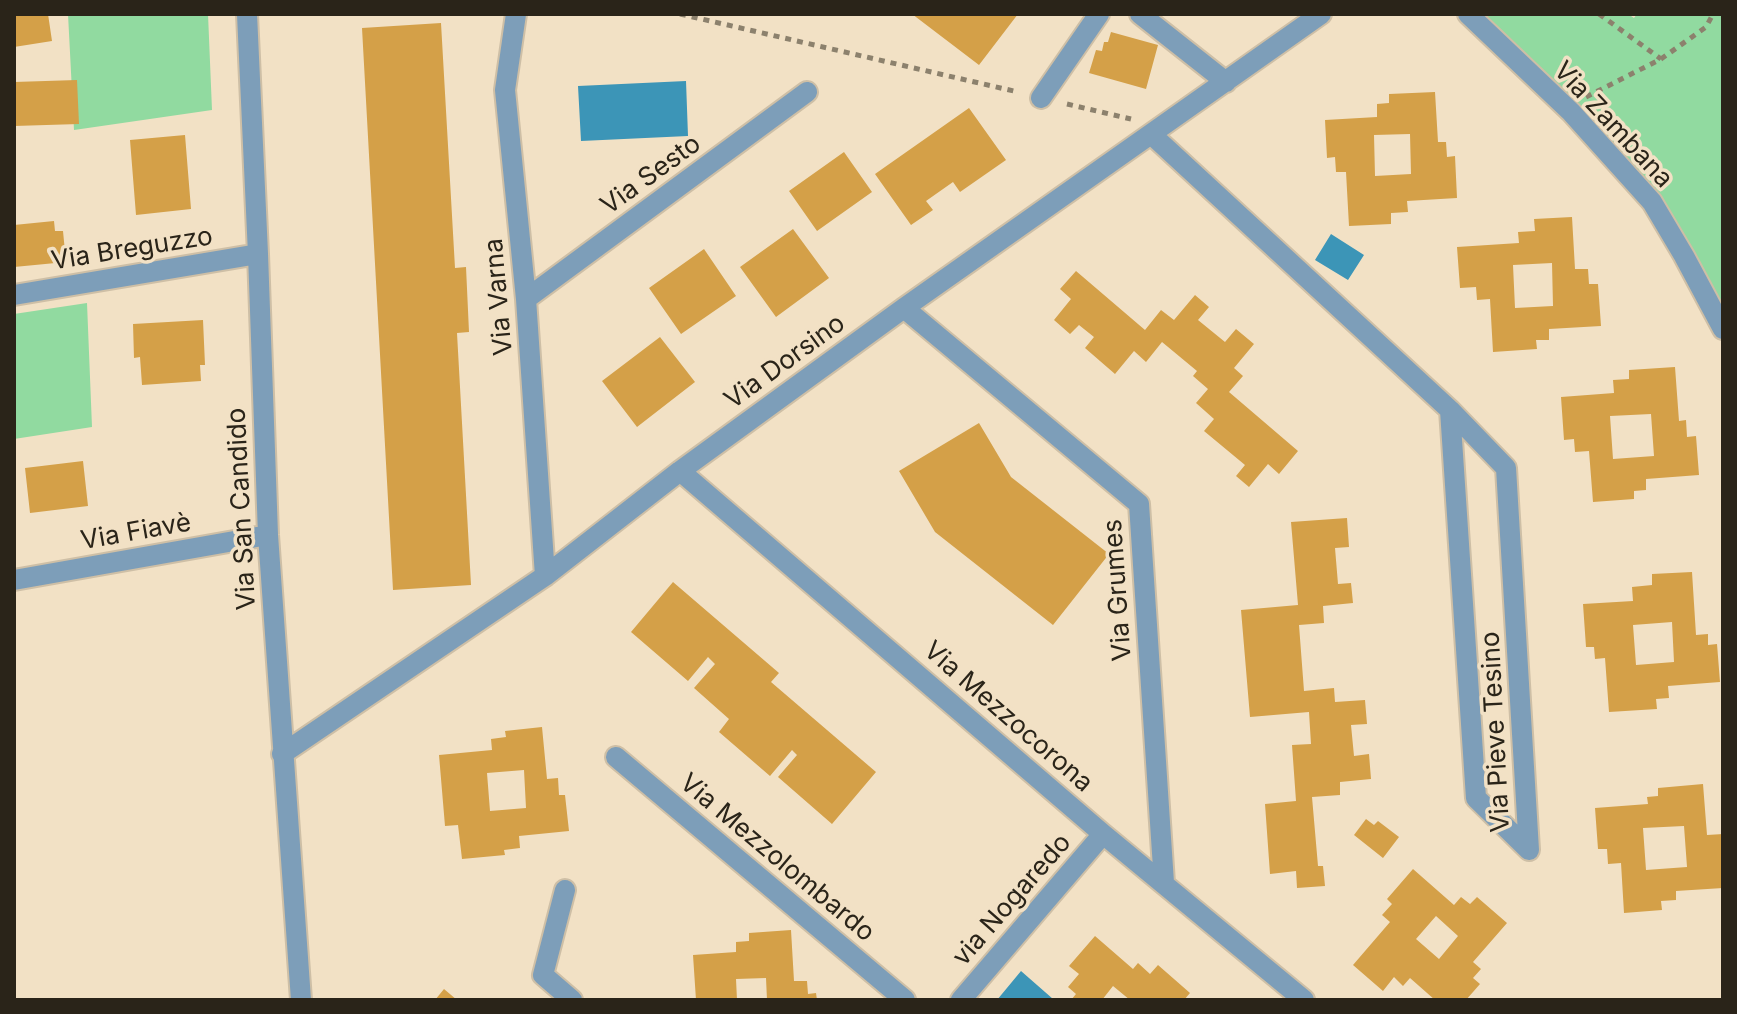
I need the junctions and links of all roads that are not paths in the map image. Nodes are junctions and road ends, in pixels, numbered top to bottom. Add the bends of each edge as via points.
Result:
1 (247, 14) edge
2 (516, 14) edge
3 (1099, 14) edge
4 (1140, 14) edge
5 (1321, 14) edge
6 (1468, 14) edge
7 (1226, 82) junction
8 (807, 92) dead end
9 (1041, 98) road end
10 (1151, 134) junction
11 (258, 254) junction
12 (14, 295) edge
13 (526, 299) junction
14 (904, 308) junction
15 (1723, 329) edge
16 (1450, 410) junction
17 (680, 471) junction
18 (268, 535) junction
19 (545, 576) junction
20 (14, 580) edge
21 (282, 754) junction
22 (616, 757) dead end
23 (1103, 834) junction
24 (1164, 883) junction
25 (565, 890) dead end
26 (301, 1000) edge
27 (572, 1000) edge
28 (905, 1000) edge
29 (961, 1000) edge
30 (1304, 1000) edge

1 - 11 street, Via San Candido
2 - 13 street, Via Varna via 505,90
3 - 9 street
4 - 7 street
5 - 7 street, Via Dorsino
6 - 15 street, Via Zambana via 1571,112 1652,202
7 - 10 street, Via Dorsino
8 - 13 street, Via Sesto
10 - 14 street, Via Dorsino
10 - 16 street, Via Pieve Tesino
11 - 12 street, Via Breguzzo
11 - 18 street, Via San Candido
13 - 19 street, Via Varna
14 - 17 street, Via Dorsino
14 - 24 street, Via Grumes via 1139,504
16 - 16 street, Via Pieve Tesino via 1476,798 1529,850 1506,468
17 - 19 street, Via Dorsino
17 - 23 street, Via Mezzocorona
18 - 20 street, Via Fiavè
18 - 21 street, Via San Candido
19 - 21 street, Via Dorsino
21 - 26 street, Via San Candido
22 - 28 street, Via Mezzolombardo
23 - 24 street, Via Mezzocorona
23 - 29 street, via Nogaredo
24 - 30 street, Via Mezzocorona
25 - 27 street via 543,975

